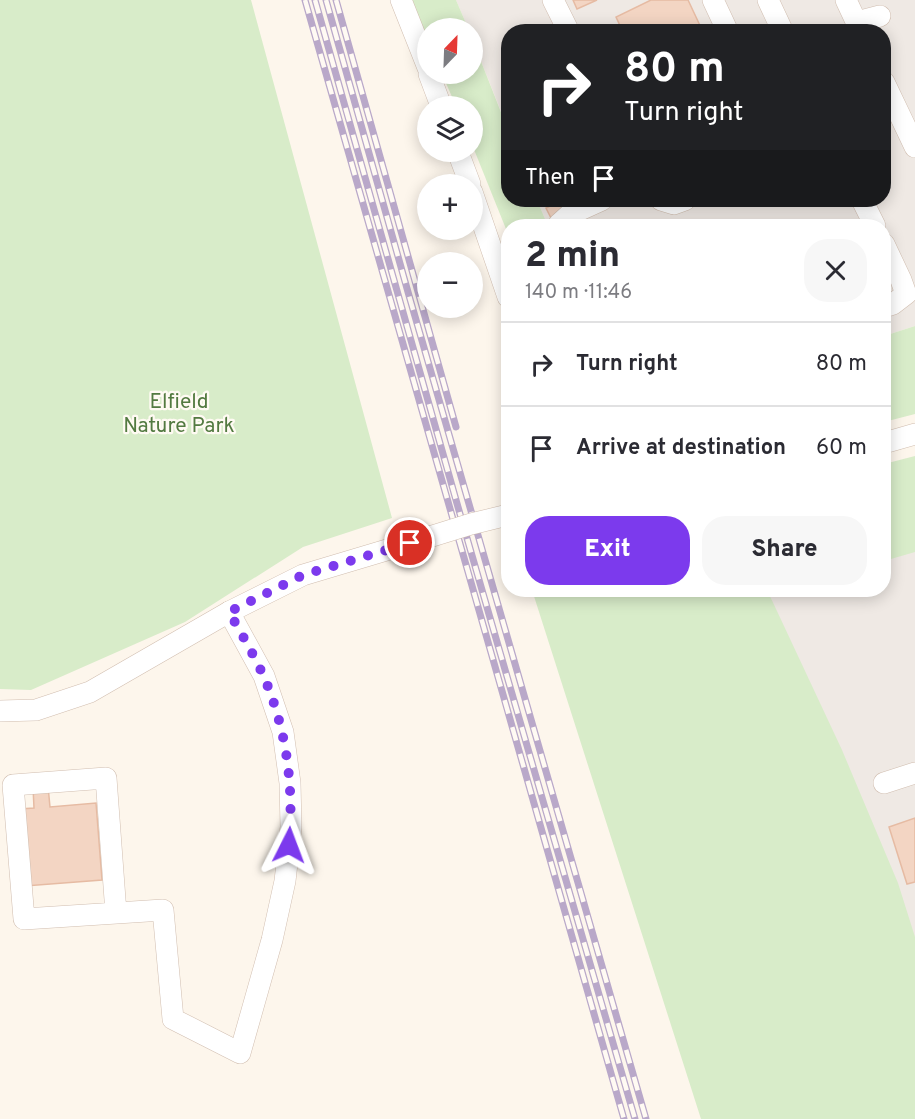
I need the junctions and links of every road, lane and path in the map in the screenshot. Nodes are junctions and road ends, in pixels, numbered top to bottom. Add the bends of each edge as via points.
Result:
1 (401, 0) edge
2 (553, 0) edge
3 (713, 0) edge
4 (768, 0) edge
5 (846, 0) edge
6 (880, 16) dead end
7 (565, 24) edge
8 (724, 24) edge
9 (779, 24) edge
10 (858, 24) edge
11 (865, 24) edge
12 (417, 40) edge
13 (891, 102) edge
14 (915, 147) edge
15 (587, 207) edge
16 (565, 219) edge
17 (483, 224) edge
18 (891, 259) edge
19 (501, 277) edge
20 (891, 305) edge
21 (915, 434) edge
22 (891, 441) edge
23 (501, 517) edge
24 (229, 612) junction
25 (0, 711) edge
26 (915, 773) edge
27 (884, 783) dead end
28 (117, 913) junction

1 - 12 street
2 - 7 street
3 - 8 street
4 - 9 street
5 - 10 street
6 - 11 street
13 - 14 street
15 - 16 street
17 - 19 street
18 - 20 street via 906,294
21 - 22 street
23 - 24 street, bridge via 303,575
24 - 25 street via 90,692 36,710
24 - 28 street via 264,676 283,732 290,783 291,826 285,881 240,1053 173,1019 163,910
26 - 27 street
28 - 28 street via 24,920 13,785 106,778

